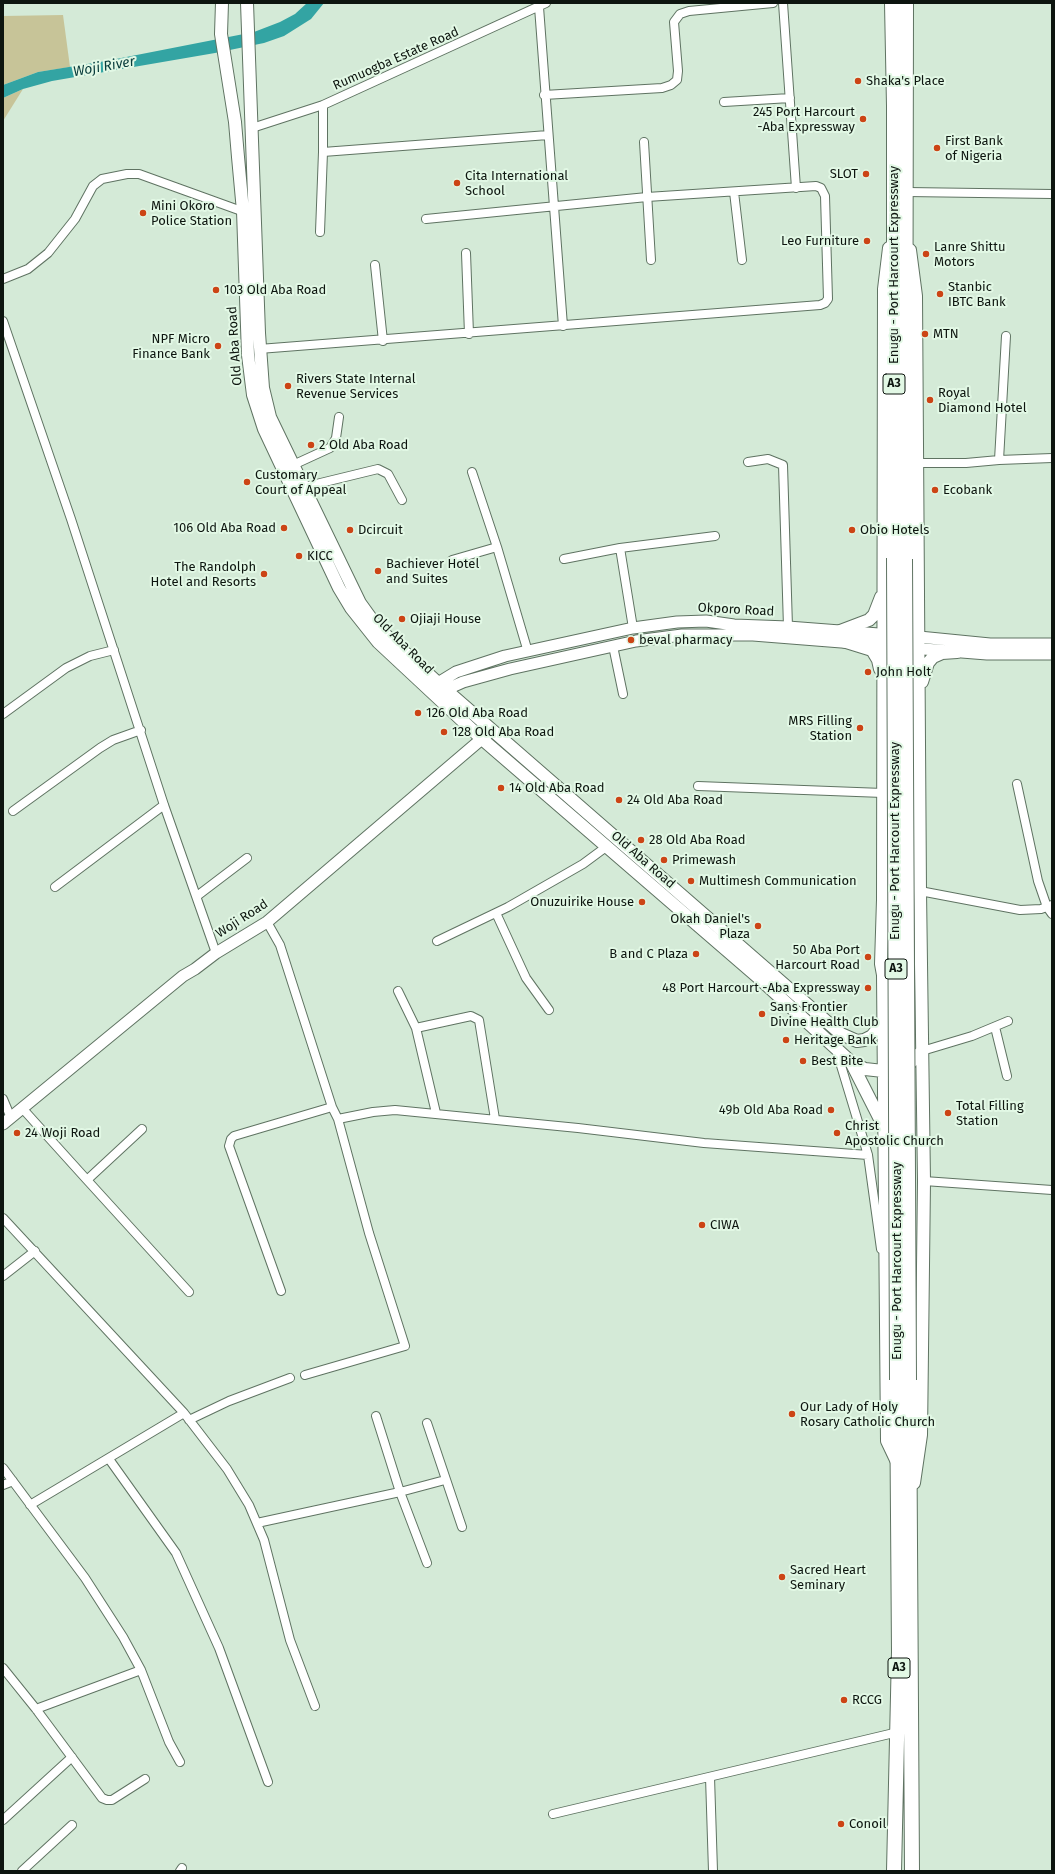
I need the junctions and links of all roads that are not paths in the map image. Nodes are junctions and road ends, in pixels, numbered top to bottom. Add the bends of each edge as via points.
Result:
1 (222, 3) edge
2 (247, 3) edge
3 (773, 3) edge
4 (783, 3) edge
5 (892, 3) edge
6 (906, 3) edge
7 (542, 5) edge
8 (544, 95) junction
9 (790, 98) junction
10 (724, 102) dead end
11 (323, 105) junction
12 (252, 128) junction
13 (548, 135) junction
14 (644, 142) dead end
15 (323, 152) junction
16 (796, 188) junction
17 (734, 192) junction
18 (907, 192) junction
19 (1052, 194) edge
20 (647, 197) junction
21 (554, 205) junction
22 (894, 209) junction
23 (243, 211) junction
24 (255, 215) junction
25 (426, 219) dead end
26 (907, 224) junction
27 (320, 232) dead end
28 (466, 253) dead end
29 (651, 260) dead end
30 (742, 260) dead end
31 (375, 265) dead end
32 (3, 279) edge
33 (3, 321) edge
34 (563, 326) junction
35 (469, 334) junction
36 (1006, 336) dead end
37 (383, 340) junction
38 (259, 349) junction
39 (339, 417) dead end
40 (1052, 458) edge
41 (999, 460) junction
42 (748, 462) dead end
43 (917, 463) junction
44 (293, 465) junction
45 (472, 472) dead end
46 (304, 487) junction
47 (402, 500) dead end
48 (715, 536) dead end
49 (497, 548) junction
50 (620, 548) junction
51 (900, 559) junction
52 (452, 560) dead end
53 (564, 560) dead end
54 (884, 590) junction
55 (788, 627) junction
56 (634, 628) junction
57 (842, 636) junction
58 (884, 639) junction
59 (918, 643) junction
60 (1052, 644) edge
61 (613, 646) junction
62 (114, 650) junction
63 (528, 652) junction
64 (957, 652) junction
65 (1052, 654) edge
66 (883, 689) junction
67 (438, 690) junction
68 (623, 694) dead end
69 (918, 706) junction
70 (3, 714) edge
71 (141, 730) junction
72 (491, 731) junction
73 (482, 739) junction
74 (1017, 784) dead end
75 (698, 786) dead end
76 (884, 793) junction
77 (164, 805) junction
78 (14, 811) dead end
79 (606, 847) junction
80 (247, 858) dead end
81 (55, 887) dead end
82 (920, 891) junction
83 (197, 896) junction
84 (1050, 909) edge
85 (496, 913) junction
86 (267, 922) junction
87 (437, 941) dead end
88 (920, 951) junction
89 (216, 953) junction
90 (883, 975) junction
91 (398, 991) dead end
92 (550, 1010) dead end
93 (1008, 1021) dead end
94 (883, 1022) junction
95 (996, 1027) junction
96 (416, 1028) junction
97 (836, 1048) junction
98 (922, 1051) junction
99 (851, 1062) junction
100 (883, 1071) junction
101 (1007, 1076) dead end
102 (3, 1099) edge
103 (332, 1107) junction
104 (22, 1108) junction
105 (436, 1113) junction
106 (338, 1119) junction
107 (495, 1119) junction
108 (7, 1121) edge
109 (884, 1127) junction
110 (142, 1129) dead end
111 (868, 1155) junction
112 (87, 1180) junction
113 (924, 1181) junction
114 (1052, 1190) edge
115 (3, 1218) edge
116 (35, 1252) junction
117 (886, 1255) junction
118 (3, 1276) edge
119 (281, 1291) dead end
120 (189, 1292) dead end
121 (305, 1375) dead end
122 (290, 1378) dead end
123 (904, 1380) junction
124 (187, 1416) junction
125 (376, 1416) dead end
126 (427, 1423) dead end
127 (109, 1459) junction
128 (898, 1465) junction
129 (3, 1468) edge
130 (445, 1480) junction
131 (13, 1481) junction
132 (3, 1485) edge
133 (400, 1492) junction
134 (30, 1505) junction
135 (910, 1512) junction
136 (257, 1523) junction
137 (462, 1527) dead end
138 (426, 1563) dead end
139 (3, 1668) edge
140 (141, 1670) junction
141 (315, 1706) dead end
142 (36, 1709) junction
143 (898, 1732) junction
144 (72, 1757) junction
145 (180, 1762) dead end
146 (710, 1777) junction
147 (145, 1779) dead end
148 (268, 1782) dead end
149 (552, 1814) dead end
150 (3, 1820) edge
151 (72, 1825) dead end
152 (22, 1871) edge
153 (713, 1871) edge
154 (894, 1871) edge
155 (912, 1871) edge

1 - 23 main road, Old Aba Road via 221,34 235,122
2 - 12 main road, Old Aba Road
3 - 8 street via 680,14 674,22 677,80 671,85 662,88
4 - 9 street
5 - 22 highway, Enugu - Port Harcourt Expressway / A3
6 - 18 highway, Enugu - Port Harcourt Expressway / A3
7 - 8 street
7 - 11 street, Rumuogba Estate Road
8 - 13 street
9 - 10 street
9 - 16 street
11 - 12 street, Rumuogba Estate Road
11 - 15 street
12 - 24 main road, Old Aba Road
13 - 15 street
13 - 21 street
14 - 20 street
15 - 27 street
16 - 17 street
16 - 34 street via 816,186 821,188 825,196 829,292 825,303
17 - 20 street
17 - 30 street
18 - 19 street
18 - 26 highway, Enugu - Port Harcourt Expressway / A3
20 - 21 street
20 - 29 street
21 - 25 street
21 - 34 street
22 - 51 highway, Enugu - Port Harcourt Expressway / A3
22 - 54 main road via 884,289
23 - 24 street
23 - 32 street via 139,174 102,180 92,186 75,219 48,253 28,268
23 - 67 main road, Old Aba Road via 249,377 264,429 339,588 351,608 378,642
24 - 38 main road, Old Aba Road
26 - 43 main road via 916,296
26 - 51 highway, Enugu - Port Harcourt Expressway / A3
28 - 35 street
31 - 37 street
33 - 62 street via 79,540
34 - 35 street
35 - 37 street
36 - 41 street
37 - 38 street
38 - 44 main road, Old Aba Road via 262,383 270,417
39 - 44 street via 336,438 330,448
40 - 41 street
41 - 43 street via 966,464
42 - 55 street via 768,459 783,465
43 - 59 main road
44 - 46 main road, Old Aba Road
45 - 49 street
46 - 47 street via 378,470 388,474
46 - 67 main road, Old Aba Road via 353,591 368,614
48 - 50 street
49 - 52 street
49 - 63 street
50 - 53 street
50 - 56 street
51 - 123 highway, Enugu - Port Harcourt Expressway / A3, bridge
54 - 57 main road via 869,620
54 - 58 main road
55 - 56 main road, Okporo Road via 687,621
55 - 57 main road, Okporo Road
56 - 63 main road, Okporo Road
57 - 58 main road, Okporo Road
57 - 61 main road, Okporo Road via 704,634 660,637
57 - 66 main road via 876,655
58 - 59 main road, Okporo Road
58 - 66 main road
59 - 60 main road, Okporo Road
59 - 64 main road, Okporo Road
59 - 69 main road
61 - 67 main road, Okporo Road via 491,674
61 - 68 street
62 - 70 street via 90,656 66,668
62 - 71 street
63 - 67 main road, Okporo Road via 505,656 465,669
64 - 65 main road, Okporo Road
64 - 69 main road via 942,653 928,663
66 - 76 main road
67 - 72 main road, Old Aba Road
67 - 73 main road, Old Aba Road
69 - 82 main road
71 - 77 street
71 - 78 street via 113,740 100,748
72 - 73 main road, Woji Road
72 - 94 main road, Old Aba Road via 841,1034 857,1041 864,1040 872,1036
73 - 79 main road, Old Aba Road
73 - 86 main road, Woji Road
74 - 84 street via 1038,881
75 - 76 street
76 - 90 main road via 881,964
77 - 81 street
77 - 83 street
79 - 85 street via 560,878
79 - 97 main road, Old Aba Road
80 - 83 street
82 - 84 street via 1020,910
82 - 88 main road
83 - 89 street
85 - 87 street
85 - 92 street via 526,978
86 - 89 main road, Woji Road
86 - 103 street via 280,945
88 - 90 main road via 915,943 906,939 894,941 888,950
88 - 98 main road
89 - 104 main road, Woji Road via 183,976
90 - 94 main road
91 - 96 street
93 - 95 street
94 - 100 main road
95 - 98 street
95 - 101 street
96 - 105 street
96 - 107 street via 471,1016 479,1020
97 - 99 main road, Old Aba Road
97 - 111 street
98 - 100 main road, Old Aba Road via 908,1064
98 - 113 main road
99 - 100 main road, Old Aba Road via 865,1069
99 - 109 main road
100 - 109 main road
102 - 108 street
103 - 106 street
103 - 119 street via 234,1136 229,1146
104 - 108 main road, Woji Road
104 - 112 street
105 - 106 street via 385,1110
105 - 107 street
106 - 121 street via 369,1233 405,1346
107 - 111 street via 704,1143
109 - 117 main road
110 - 112 street
111 - 117 street via 881,1253
112 - 120 street
113 - 114 street
113 - 135 main road via 921,1435
115 - 116 street
116 - 118 street
116 - 124 street
117 - 128 main road via 888,1441
122 - 124 street
123 - 128 highway, Enugu - Port Harcourt Expressway / A3
123 - 135 highway, Enugu - Port Harcourt Expressway / A3
124 - 127 street
124 - 136 street via 227,1469
125 - 133 street
126 - 130 street
127 - 134 street
127 - 148 street via 176,1553 235,1688
128 - 143 highway, Enugu - Port Harcourt Expressway / A3
129 - 131 street
130 - 133 street
130 - 137 street
131 - 132 street
131 - 134 street
133 - 136 street
133 - 138 street
134 - 140 street via 85,1578
135 - 155 highway, Enugu - Port Harcourt Expressway / A3
136 - 141 street via 272,1567 290,1640
139 - 142 street
140 - 142 street
140 - 145 street via 169,1742
142 - 144 street
143 - 146 street
143 - 154 highway, Enugu - Port Harcourt Expressway / A3
144 - 147 street via 102,1798 107,1800 112,1800
144 - 150 street
146 - 149 street
146 - 153 street
151 - 152 street

